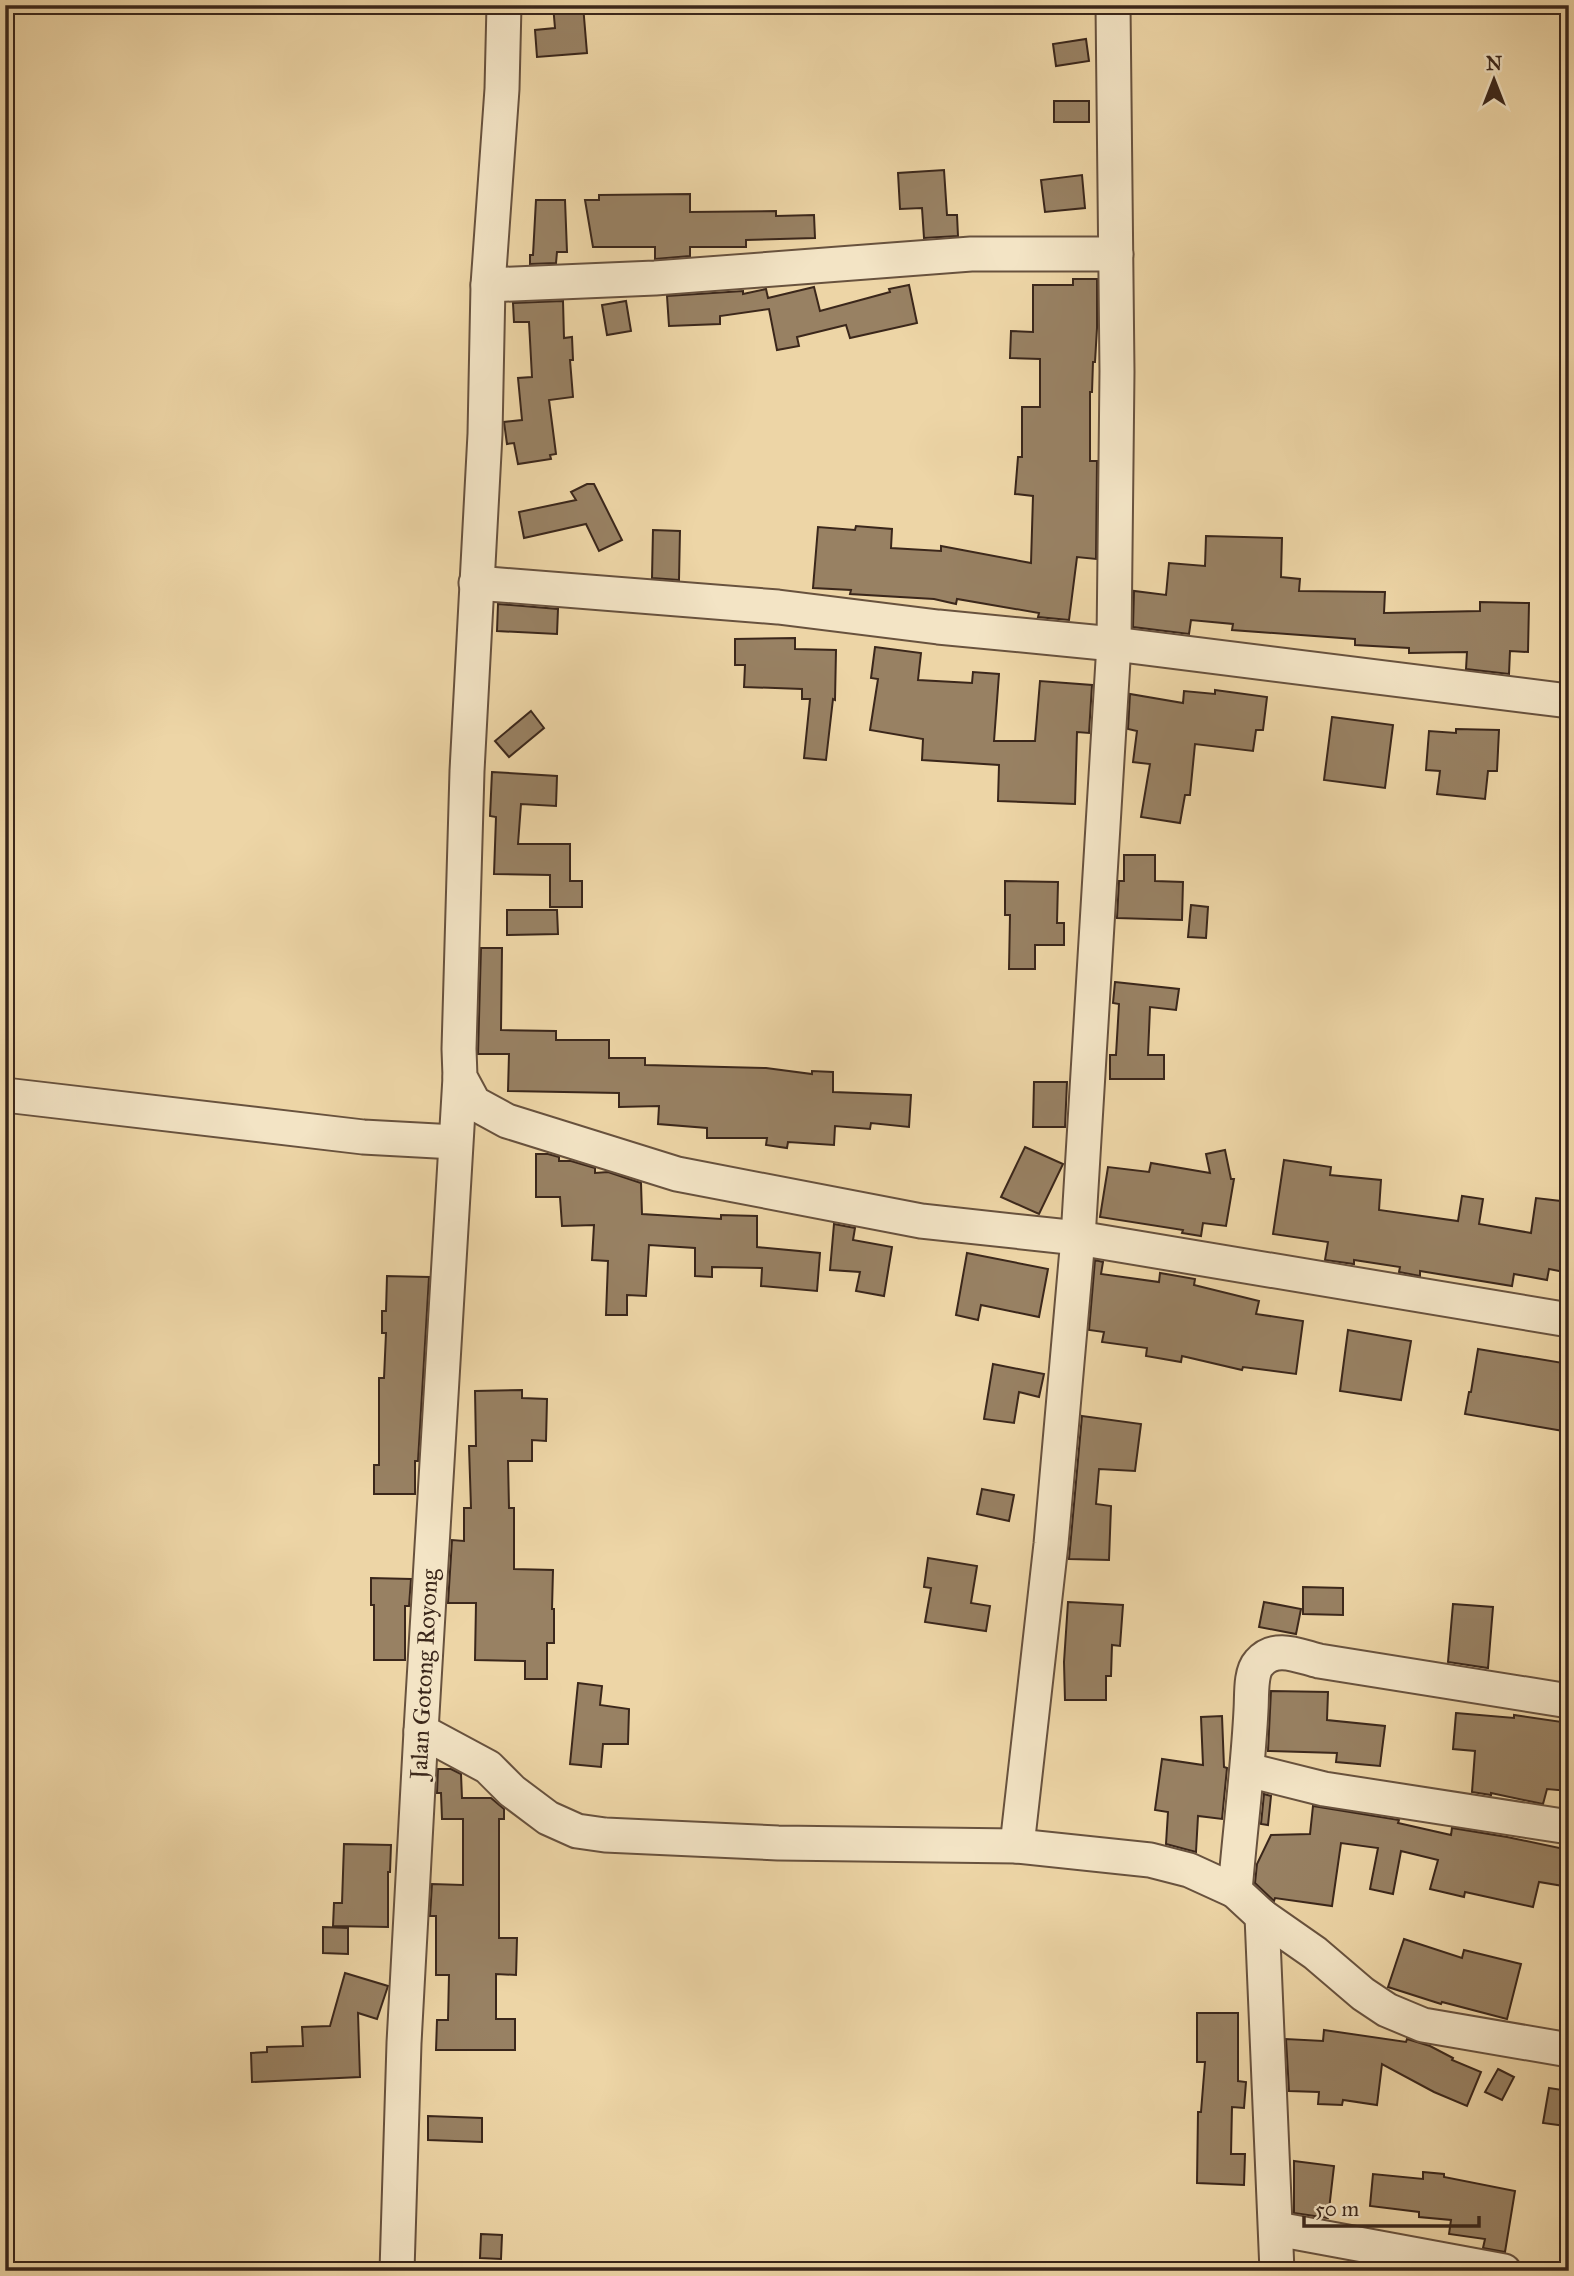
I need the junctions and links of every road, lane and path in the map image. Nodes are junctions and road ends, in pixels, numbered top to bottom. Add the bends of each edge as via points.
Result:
1 (504, 5) edge
2 (1113, 5) edge
3 (1116, 254) junction
4 (488, 285) junction
5 (476, 583) junction
6 (1114, 644) junction
7 (1569, 701) edge
8 (460, 1077) junction
9 (5, 1095) edge
10 (455, 1142) junction
11 (1078, 1238) junction
12 (1569, 1320) edge
13 (1569, 1701) edge
14 (421, 1731) junction
15 (1248, 1770) junction
16 (1569, 1827) edge
17 (1017, 1846) junction
18 (1235, 1891) junction
19 (1262, 1916) junction
20 (1569, 2050) edge
21 (1277, 2228) junction
22 (397, 2271) edge
23 (1277, 2271) edge
24 (1504, 2271) edge

1 - 4 street, Jalan Gotong Royong
2 - 3 street
3 - 4 street via 971,254 655,278
3 - 6 street
4 - 5 street, Jalan Gotong Royong
5 - 6 street via 778,607
5 - 8 street, Jalan Gotong Royong
6 - 7 street
6 - 11 street
8 - 10 street, Jalan Gotong Royong
8 - 11 street via 474,1103 507,1121 677,1174 921,1221
9 - 10 street via 363,1137
10 - 14 street, Jalan Gotong Royong
11 - 12 street
11 - 17 street via 1051,1544
13 - 15 street via 1319,1661 1284,1651 1257,1664
14 - 17 street via 488,1768 548,1818 577,1831 778,1843
14 - 22 street, Jalan Gotong Royong
15 - 16 street via 1324,1789
15 - 18 street
17 - 18 street via 1150,1860 1189,1870
18 - 19 street
19 - 20 street via 1387,2010 1423,2025
19 - 21 street
21 - 23 street
21 - 24 street

